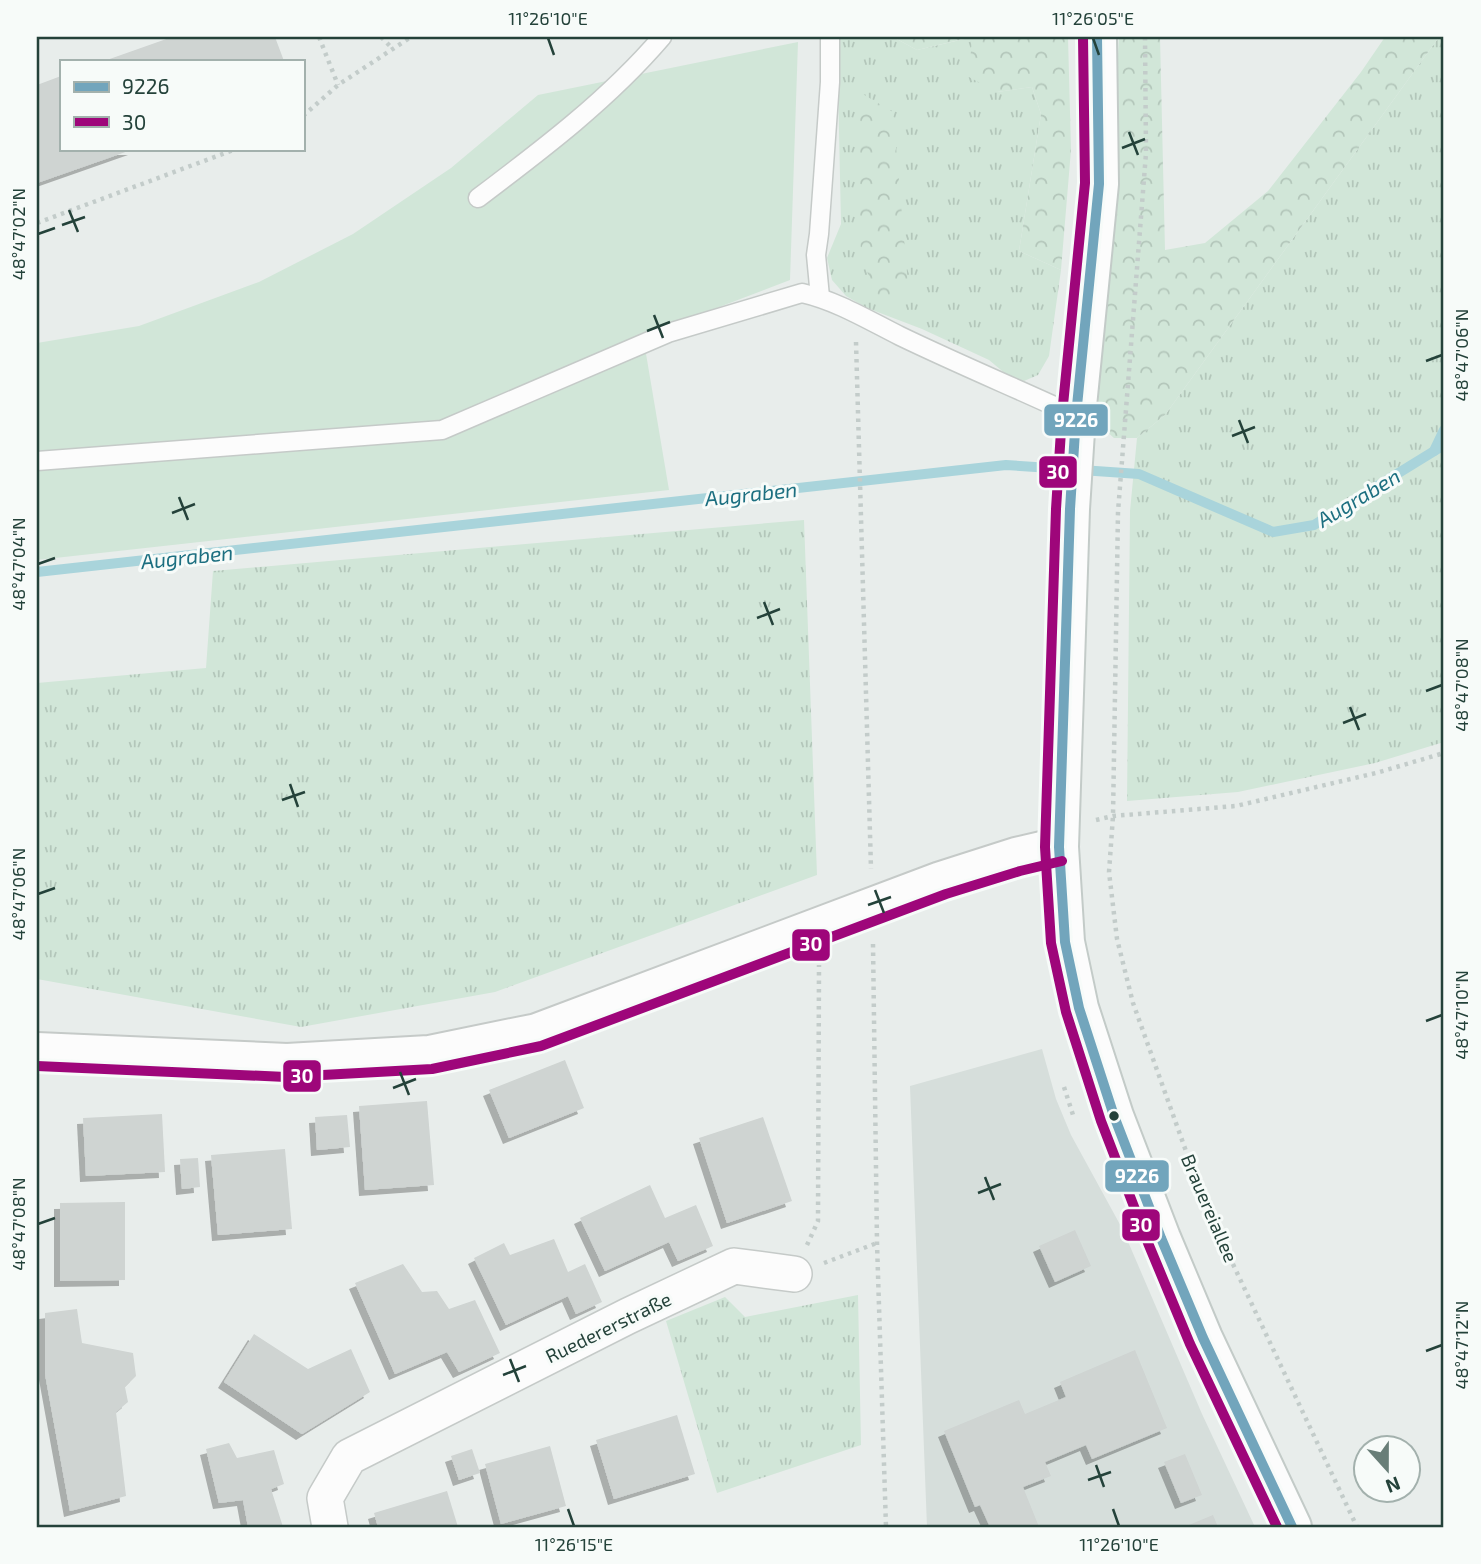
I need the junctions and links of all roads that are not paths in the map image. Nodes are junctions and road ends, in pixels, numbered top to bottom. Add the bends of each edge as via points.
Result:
1 (662, 37) edge
2 (830, 37) edge
3 (1097, 37) edge
4 (478, 198) dead end
5 (820, 297) junction
6 (1076, 426) junction
7 (37, 461) edge
8 (1059, 847) junction
9 (38, 1059) edge
10 (794, 1274) road end
11 (330, 1527) edge
12 (1292, 1527) edge

1 - 4 lane via 636,68 545,148
2 - 5 lane via 816,255
3 - 6 main road via 1100,184
5 - 6 lane
5 - 7 lane via 802,293 668,333 442,430
6 - 8 main road
8 - 9 main road via 1016,857 873,918 537,1033 429,1055 286,1063
8 - 12 main road via 1065,942 1079,1007 1114,1116 1203,1338
10 - 11 street, Ruedererstraße via 734,1266 349,1457 325,1498

